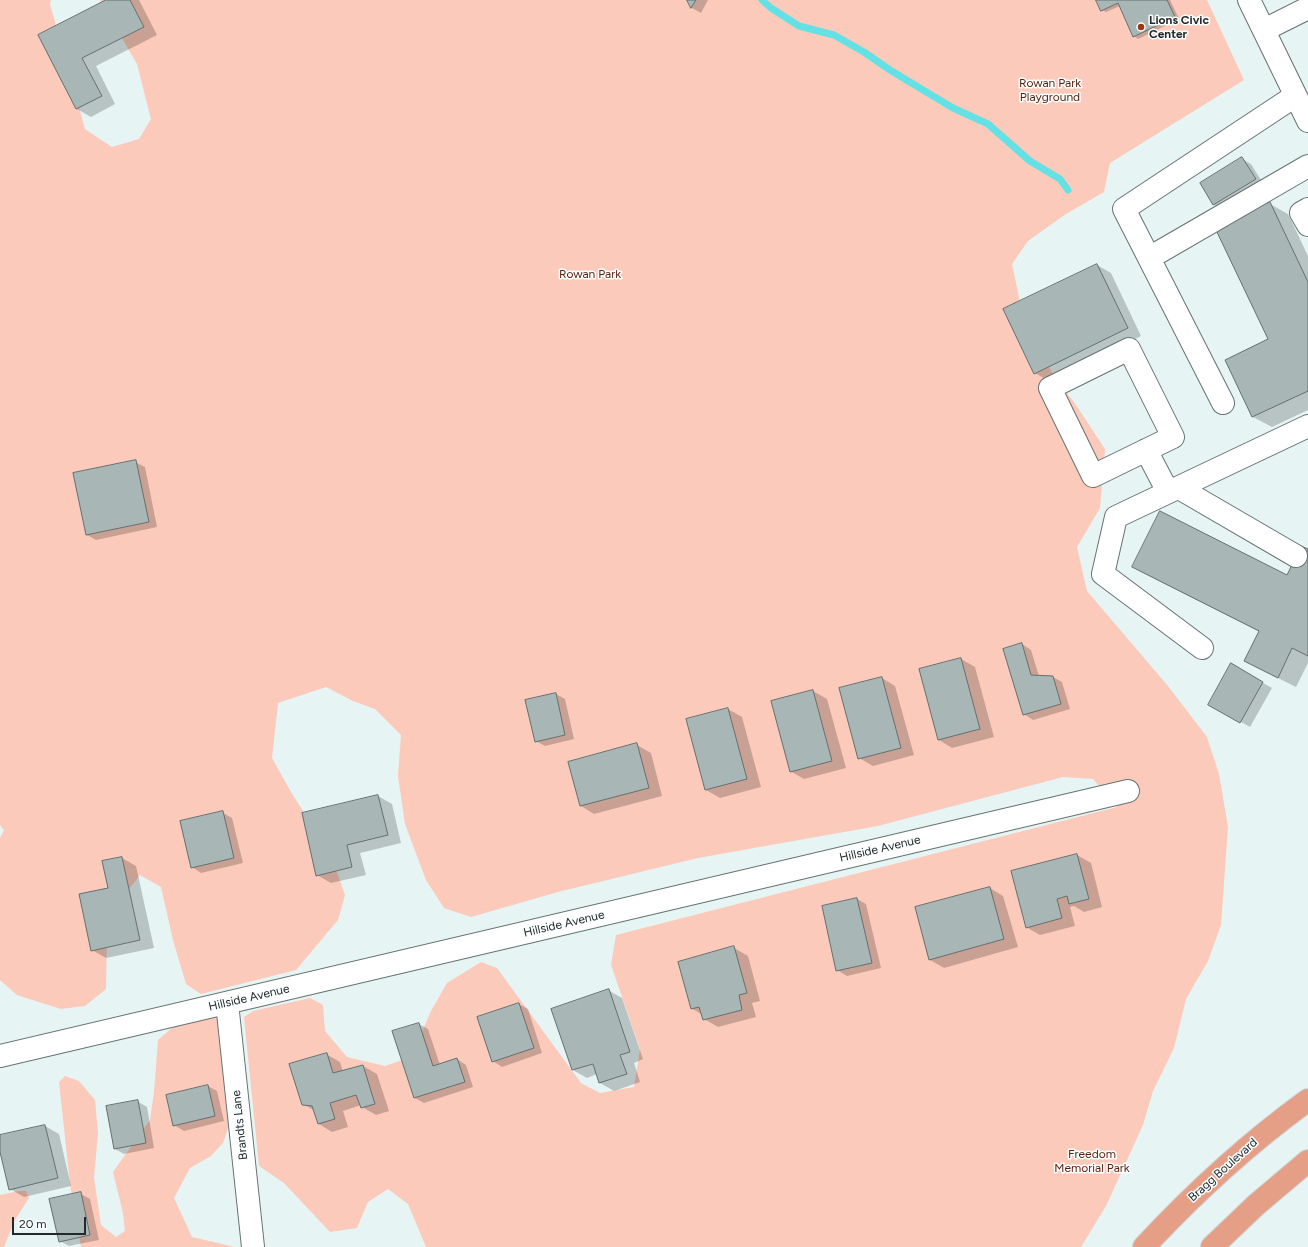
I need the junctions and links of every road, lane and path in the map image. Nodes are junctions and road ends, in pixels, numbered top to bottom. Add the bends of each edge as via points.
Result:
1 (1249, 0) edge
2 (1308, 8) edge
3 (1264, 30) junction
4 (1296, 96) junction
5 (1308, 121) edge
6 (1308, 166) edge
7 (1308, 209) edge
8 (1308, 226) edge
9 (1149, 258) junction
10 (1223, 403) dead end
11 (1308, 426) edge
12 (1146, 450) junction
13 (1173, 490) junction
14 (1296, 556) dead end
15 (1202, 648) dead end
16 (1128, 791) dead end
17 (227, 1003) junction
18 (0, 1056) edge
19 (1308, 1100) edge
20 (1308, 1161) edge
21 (252, 1247) edge
22 (1144, 1247) edge
23 (1212, 1247) edge

1 - 3 street
2 - 3 street
3 - 4 street
4 - 5 street
4 - 9 street via 1124,209
6 - 9 street
7 - 8 street via 1301,213
9 - 10 street
11 - 13 street
12 - 12 street via 1093,476 1050,388 1129,349 1173,437
12 - 13 street
13 - 14 street
13 - 15 street via 1116,517 1103,574
16 - 17 street, Hillside Avenue
17 - 18 street, Hillside Avenue
17 - 21 street, Brandts Lane
19 - 22 main road, Bragg Boulevard via 1252,1142 1196,1193
20 - 23 main road via 1256,1204

